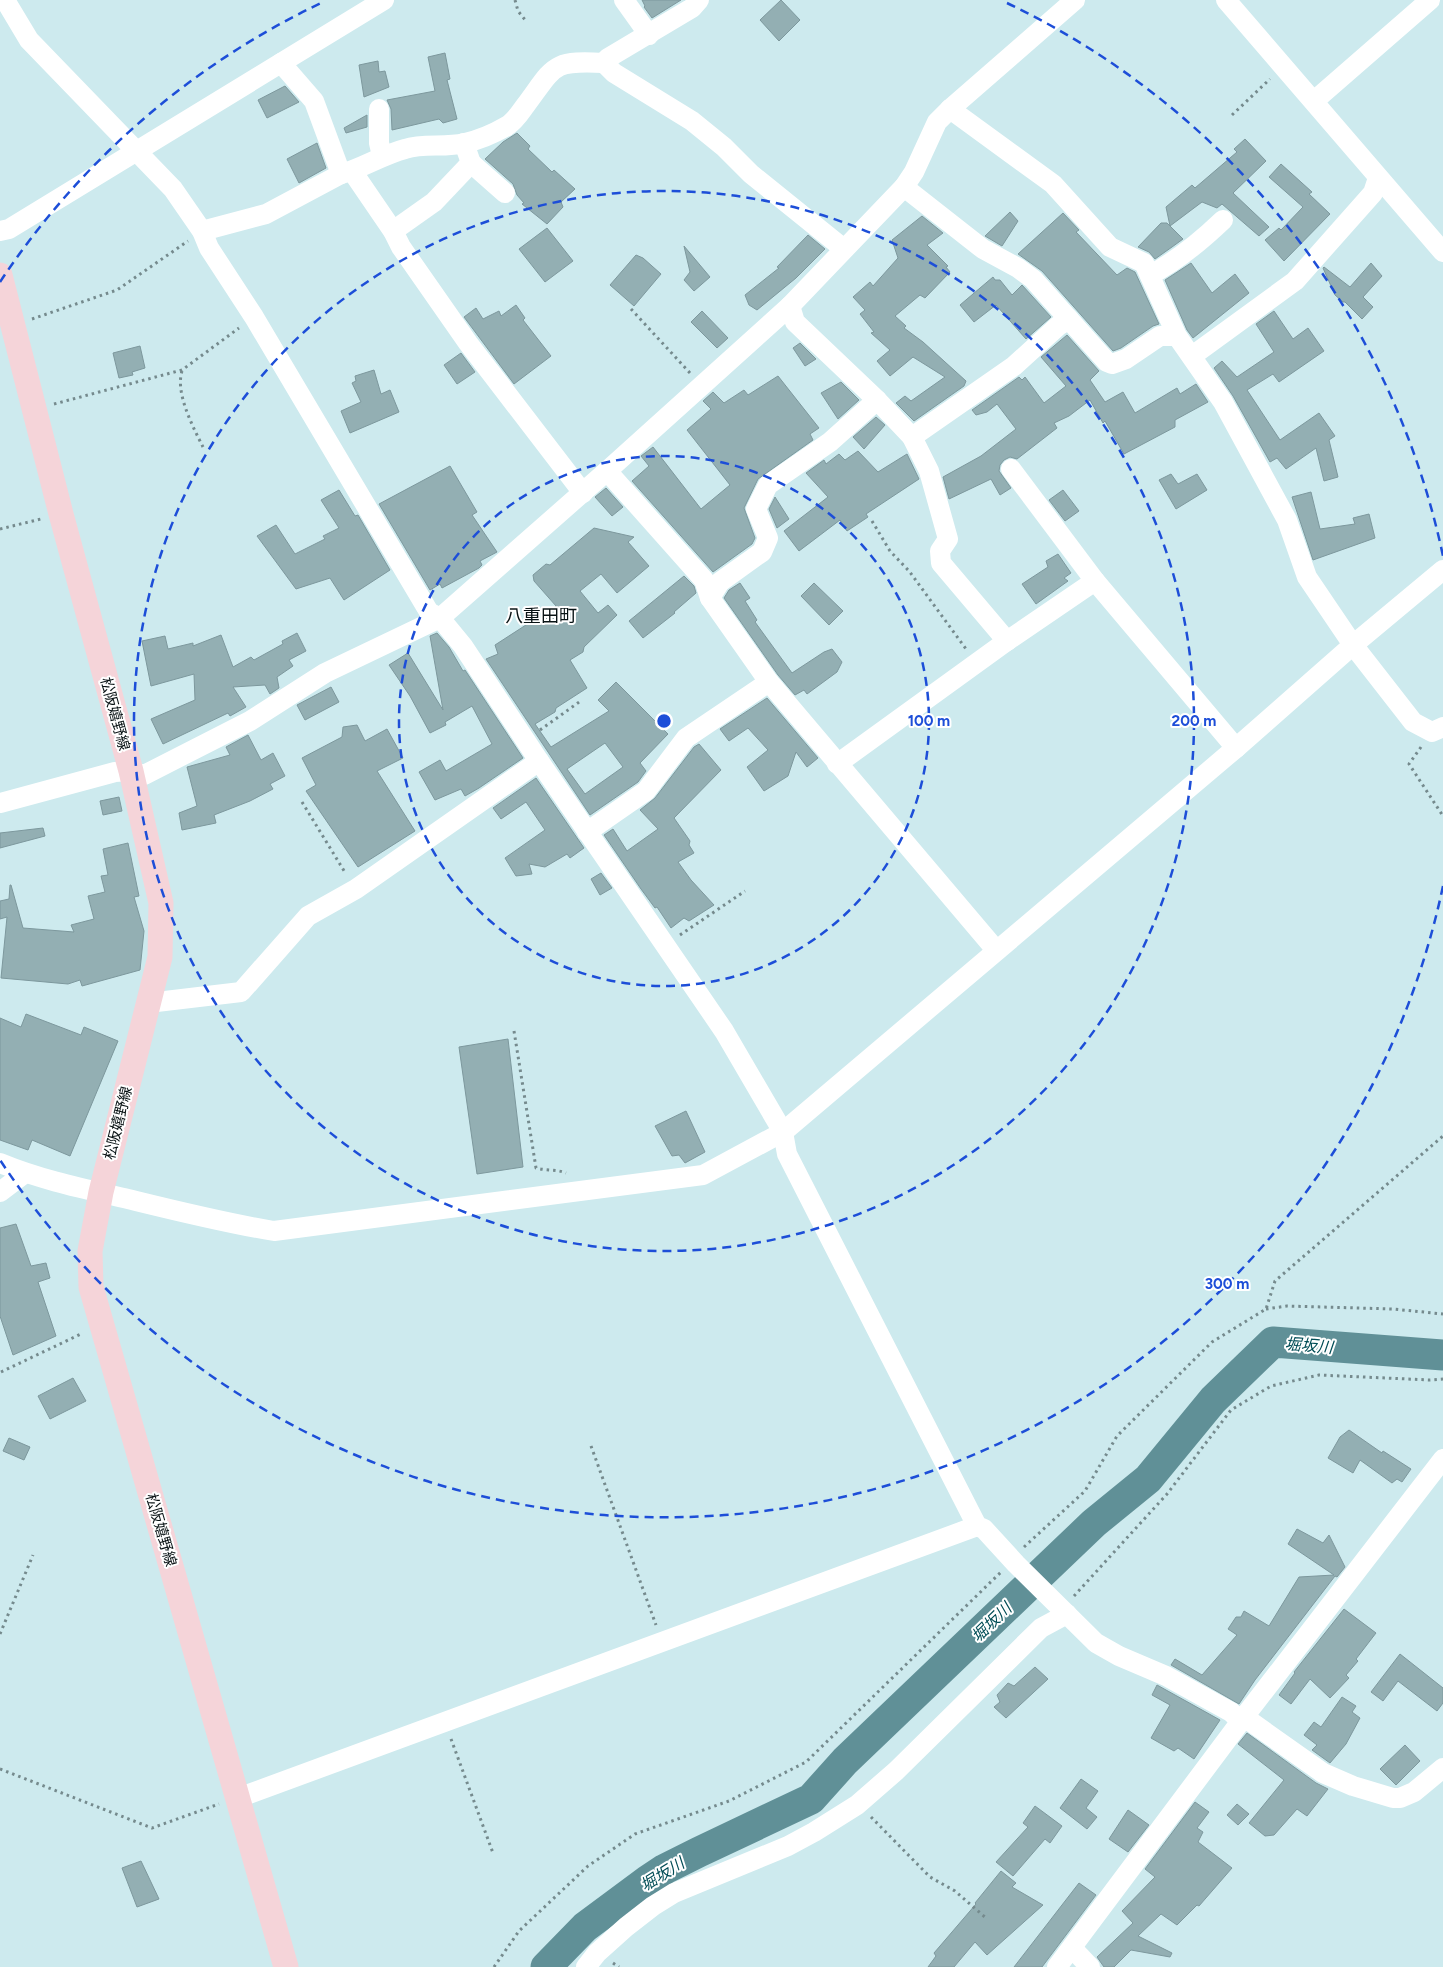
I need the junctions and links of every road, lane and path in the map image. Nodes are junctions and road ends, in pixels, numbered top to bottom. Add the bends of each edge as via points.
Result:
1 (5, 0) edge
2 (384, 0) edge
3 (515, 0) edge
4 (624, 0) edge
5 (699, 0) edge
6 (1075, 0) edge
7 (1226, 0) edge
8 (1430, 0) edge
9 (526, 21) dead end
10 (649, 35) junction
11 (281, 62) junction
12 (604, 63) junction
13 (1284, 67) junction
14 (1314, 101) junction
15 (379, 109) dead end
16 (950, 109) junction
17 (1232, 115) dead end
18 (464, 143) junction
19 (135, 151) junction
20 (382, 156) junction
21 (471, 163) junction
22 (347, 172) junction
23 (1378, 178) junction
24 (904, 187) junction
25 (505, 193) dead end
26 (1223, 220) dead end
27 (0, 231) edge
28 (202, 231) junction
29 (393, 231) junction
30 (844, 249) junction
31 (1443, 252) edge
32 (0, 274) edge
33 (1150, 275) junction
34 (790, 306) junction
35 (631, 309) dead end
36 (254, 317) junction
37 (1069, 319) junction
38 (12, 324) junction
39 (1177, 336) junction
40 (1192, 356) junction
41 (182, 370) junction
42 (702, 386) junction
43 (877, 400) junction
44 (34, 409) junction
45 (912, 436) junction
46 (203, 447) dead end
47 (1011, 469) dead end
48 (607, 471) junction
49 (583, 493) junction
50 (61, 514) junction
51 (872, 521) dead end
52 (0, 529) edge
53 (1443, 570) edge
54 (1095, 581) junction
55 (710, 598) junction
56 (440, 618) junction
57 (1007, 641) junction
58 (1353, 645) junction
59 (976, 664) junction
60 (769, 682) junction
61 (582, 700) dead end
62 (1437, 729) edge
63 (525, 740) junction
64 (1236, 748) junction
65 (538, 761) junction
66 (837, 764) junction
67 (131, 771) junction
68 (302, 802) dead end
69 (0, 803) edge
70 (1443, 816) edge
71 (587, 832) junction
72 (356, 889) junction
73 (746, 891) dead end
74 (664, 945) junction
75 (996, 950) junction
76 (148, 1003) junction
77 (514, 1031) dead end
78 (783, 1132) junction
79 (1443, 1136) edge
80 (0, 1163) edge
81 (25, 1173) junction
82 (0, 1192) edge
83 (101, 1192) junction
84 (572, 1192) junction
85 (1266, 1309) junction
86 (1443, 1314) edge
87 (102, 1325) junction
88 (1, 1372) edge
89 (1443, 1379) edge
90 (591, 1446) dead end
91 (1443, 1459) edge
92 (977, 1526) junction
93 (33, 1555) dead end
94 (1013, 1562) junction
95 (1062, 1610) junction
96 (0, 1634) edge
97 (662, 1642) junction
98 (1243, 1719) junction
99 (445, 1722) junction
100 (1443, 1768) edge
101 (0, 1769) edge
102 (238, 1798) junction
103 (857, 1805) junction
104 (493, 1854) dead end
105 (986, 1918) dead end
106 (1072, 1948) junction
107 (286, 1967) edge
108 (494, 1967) edge
109 (586, 1967) edge
110 (1057, 1967) edge
111 (1090, 1967) edge

1 - 19 street via 28,40
2 - 11 street
3 - 9 path
4 - 10 street
5 - 10 street via 692,8
6 - 16 street
7 - 13 street
8 - 14 street
10 - 12 street
11 - 19 street
11 - 22 street via 314,101
12 - 18 street via 568,62 552,70 508,125
12 - 30 street via 614,73 692,121 751,174
13 - 14 street
13 - 17 path
14 - 23 street
15 - 20 street
16 - 24 street via 938,122
16 - 33 street via 1053,184 1110,247 1144,262
18 - 20 street via 420,146
18 - 21 street
19 - 27 street via 9,229
19 - 28 street via 172,189
20 - 22 street
21 - 25 street
21 - 29 street via 434,202
22 - 28 street via 266,214
22 - 29 street
23 - 31 street
23 - 40 street via 1373,192 1295,281
24 - 30 street
24 - 37 street via 983,249 1034,279
26 - 33 street via 1203,239
28 - 36 street via 209,248
28 - 38 path via 117,290
29 - 49 street via 468,343
30 - 34 street
32 - 38 main road, 松阪嬉野線
33 - 39 street
34 - 42 street
34 - 43 street via 795,322
35 - 42 path
36 - 41 path
36 - 56 street via 429,612
37 - 39 street via 1106,362 1112,364 1126,359 1160,336
37 - 45 street via 1014,366
38 - 44 main road, 松阪嬉野線
39 - 40 street
40 - 58 street via 1223,402 1287,520 1307,577
41 - 44 path
41 - 46 path via 179,381 189,417
42 - 48 street
43 - 45 street
43 - 55 street via 830,442 768,485 756,509 768,538 762,552 720,582
44 - 50 main road, 松阪嬉野線
45 - 57 street via 929,471 948,539 940,550 941,563
47 - 54 street
48 - 49 street
48 - 55 street via 704,580
49 - 56 street
50 - 52 path
50 - 67 main road, 松阪嬉野線
51 - 59 path via 890,552 909,571
53 - 58 street
54 - 57 street
54 - 64 street
55 - 60 street
56 - 63 street via 463,646
56 - 67 street via 325,673 250,721 144,775
57 - 59 street
58 - 62 street via 1413,722
58 - 64 street
59 - 66 street
60 - 66 street
60 - 71 street via 686,738 646,791
61 - 63 path
62 - 70 path via 1409,764
63 - 65 street
64 - 75 street
65 - 71 street
65 - 72 street
66 - 75 street
67 - 69 street via 115,772
67 - 76 main road, 松阪嬉野線 via 161,903 160,957
68 - 72 path
71 - 74 street
72 - 76 street via 308,916 241,992
73 - 74 path
74 - 78 street via 724,1031
75 - 78 street
76 - 83 main road, 松阪嬉野線
77 - 84 path via 536,1168 567,1173
78 - 84 street via 703,1175
78 - 92 street via 787,1154
79 - 85 path via 1275,1282
80 - 81 street
81 - 82 street
81 - 83 street
83 - 84 street via 235,1225 274,1231
83 - 87 main road, 松阪嬉野線 via 90,1251 91,1287
85 - 86 path via 1287,1306
85 - 94 path via 1212,1342 1117,1436 1085,1492
87 - 88 path
87 - 102 main road, 松阪嬉野線
89 - 95 path via 1319,1375 1271,1386 1231,1410 1167,1494
90 - 97 path
91 - 98 street
92 - 94 street via 984,1529
92 - 97 street
93 - 96 path
94 - 95 street
94 - 108 path via 806,1762 729,1802 636,1834 588,1866 519,1930
95 - 98 street via 1096,1643 1166,1676
95 - 103 street
97 - 99 street
98 - 100 street via 1323,1774 1393,1798 1414,1792
98 - 106 street
99 - 102 street
99 - 104 path
101 - 102 path via 152,1828
102 - 107 main road, 松阪嬉野線
103 - 105 path via 930,1877 955,1891
103 - 109 street via 788,1846 674,1893 626,1927
106 - 110 street
106 - 111 street

